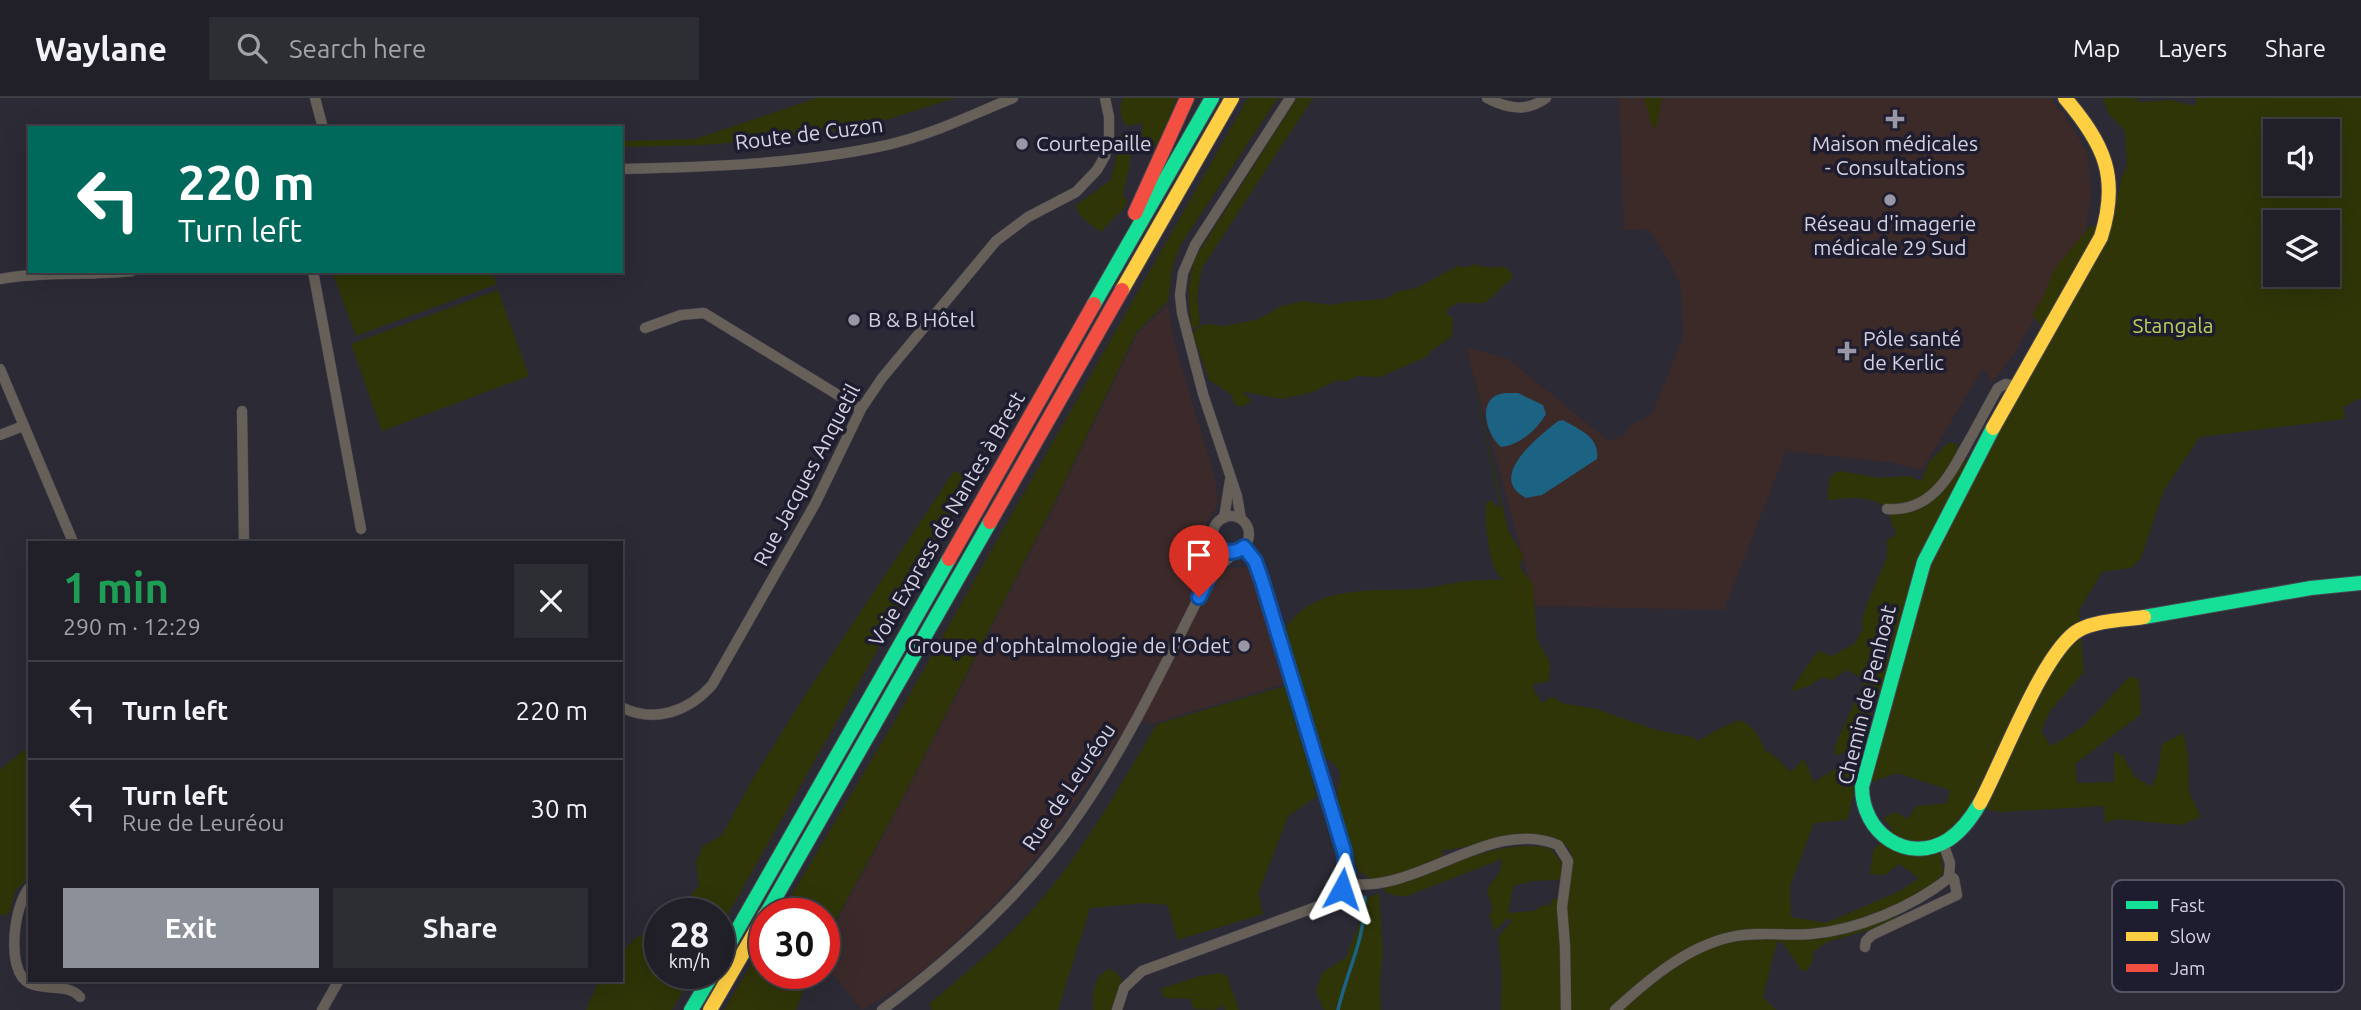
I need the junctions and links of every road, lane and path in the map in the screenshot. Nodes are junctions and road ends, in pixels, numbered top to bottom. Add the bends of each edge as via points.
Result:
1 (315, 98) edge
2 (1013, 98) edge
3 (1105, 98) edge
4 (1187, 98) edge
5 (1212, 98) edge
6 (1232, 98) edge
7 (1290, 98) edge
8 (1487, 98) edge
9 (1546, 98) edge
10 (2066, 98) edge
11 (993, 102) edge
12 (322, 126) edge
13 (623, 169) edge
14 (112, 273) edge
15 (313, 273) edge
16 (0, 279) edge
17 (645, 328) dead end
18 (1076, 337) junction
19 (0, 369) edge
20 (2015, 386) junction
21 (861, 409) junction
22 (242, 411) dead end
23 (23, 426) junction
24 (0, 435) edge
25 (1230, 480) junction
26 (1887, 509) dead end
27 (1224, 518) junction
28 (1241, 519) junction
29 (361, 529) dead end
30 (73, 541) edge
31 (244, 541) edge
32 (1215, 542) junction
33 (1239, 550) junction
34 (1209, 576) junction
35 (2361, 583) edge
36 (623, 708) edge
37 (1943, 843) junction
38 (1949, 875) junction
39 (1345, 883) junction
40 (28, 890) edge
41 (774, 898) edge
42 (735, 934) edge
43 (749, 942) edge
44 (1865, 947) dead end
45 (28, 982) edge
46 (28, 982) edge
47 (339, 982) edge
48 (703, 989) edge
49 (80, 998) dead end
50 (322, 1010) edge
51 (691, 1010) edge
52 (710, 1010) edge
53 (883, 1010) edge
54 (1117, 1010) edge
55 (1566, 1010) edge
56 (1615, 1010) edge

1 - 12 street
2 - 11 street, Route de Cuzon
3 - 21 street, Rue Jacques Anquetil via 1109,140 1097,170 1076,192 1028,217 989,247
4 - 18 main road
5 - 18 main road, Voie Express de Nantes à Brest
6 - 41 main road, Voie Express de Nantes à Brest
7 - 25 street via 1195,245 1181,284 1190,349
8 - 9 street via 1519,108
10 - 20 main road, Chemin de Penhoat via 2105,157 2112,204 2101,237
11 - 13 street, Route de Cuzon via 959,122 902,141 830,155
14 - 16 street
15 - 29 street
17 - 21 street via 681,315 704,313
18 - 42 main road, Voie Express de Nantes à Brest
19 - 23 street
20 - 26 street via 1998,388 1952,472 1933,495 1910,508
20 - 37 main road, Chemin de Penhoat via 1924,562 1863,782 1867,818 1883,835 1910,847
21 - 36 street, Rue Jacques Anquetil via 815,504 712,685 694,702 668,713 650,715
22 - 31 street
23 - 24 street
23 - 30 street
25 - 27 street
25 - 28 street
27 - 28 street
27 - 32 street via 1215,526
28 - 33 street via 1249,533
32 - 33 street via 1222,550
32 - 34 street, Rue de Leuréou
33 - 34 street, Rue de Leuréou
33 - 39 street via 1258,568 1344,851
34 - 53 street, Rue de Leuréou via 1132,729 1068,830 975,935
35 - 37 main road via 2076,630 2049,663 1976,810 1958,833
37 - 38 street
38 - 44 street via 1957,895 1872,935
38 - 56 street via 1939,886 1891,912 1860,923 1811,934 1741,935 1707,946 1673,963
39 - 54 street via 1337,896 1319,906 1142,971 1124,988
39 - 55 street via 1379,885 1509,841 1538,839 1558,845 1568,861 1562,907
40 - 45 street via 16,917 15,945 20,974
43 - 52 main road, Voie Express de Nantes à Brest
46 - 49 street via 74,991
47 - 50 street
48 - 51 main road

